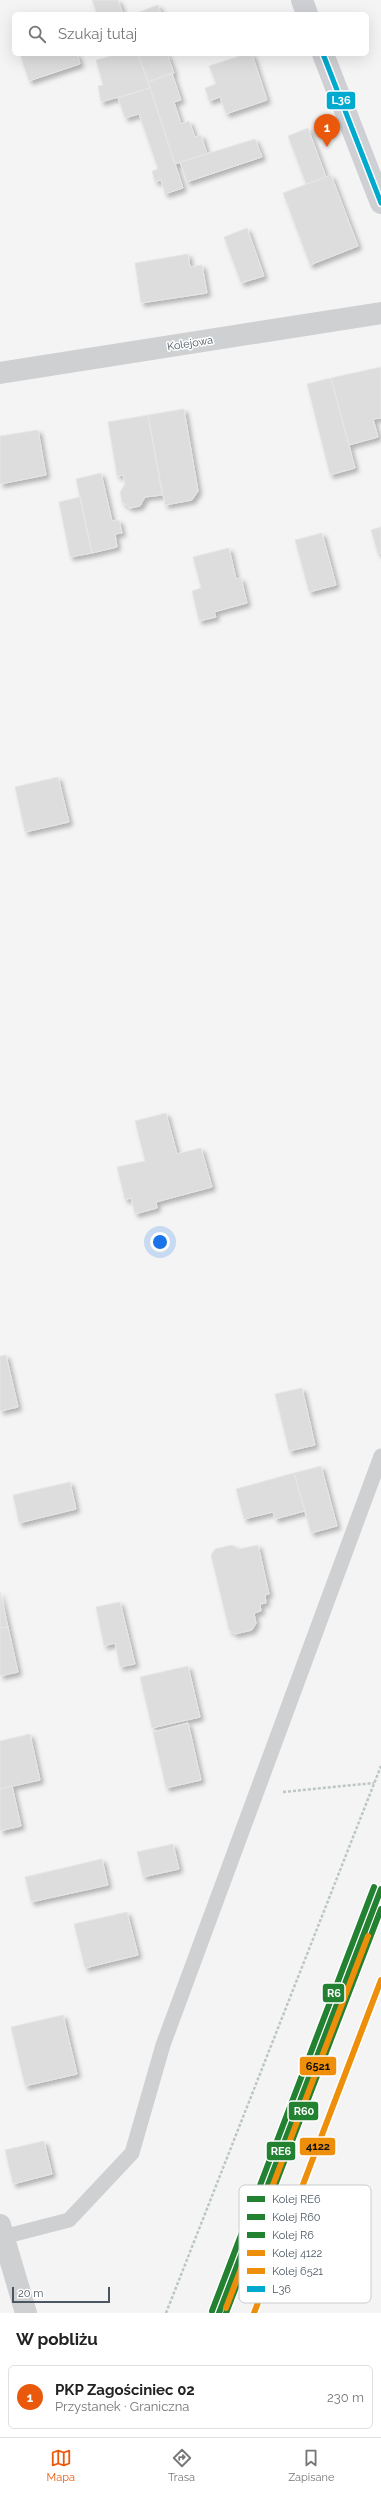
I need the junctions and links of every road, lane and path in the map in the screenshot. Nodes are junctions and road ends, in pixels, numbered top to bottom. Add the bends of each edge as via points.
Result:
1 (302, 0) edge
2 (307, 12) edge
3 (324, 56) edge
4 (381, 203) edge
5 (381, 313) edge
6 (0, 374) edge
7 (381, 1456) edge
8 (381, 1766) edge
9 (374, 1783) junction
10 (257, 1795) junction
11 (1, 2231) edge
12 (26, 2313) edge
13 (166, 2313) edge

1 - 2 street
3 - 4 street
5 - 6 street, Kolejowa
7 - 10 lane
8 - 9 path
9 - 10 path
9 - 13 path
10 - 11 lane via 163,2045 132,2152 69,2220
11 - 12 street

